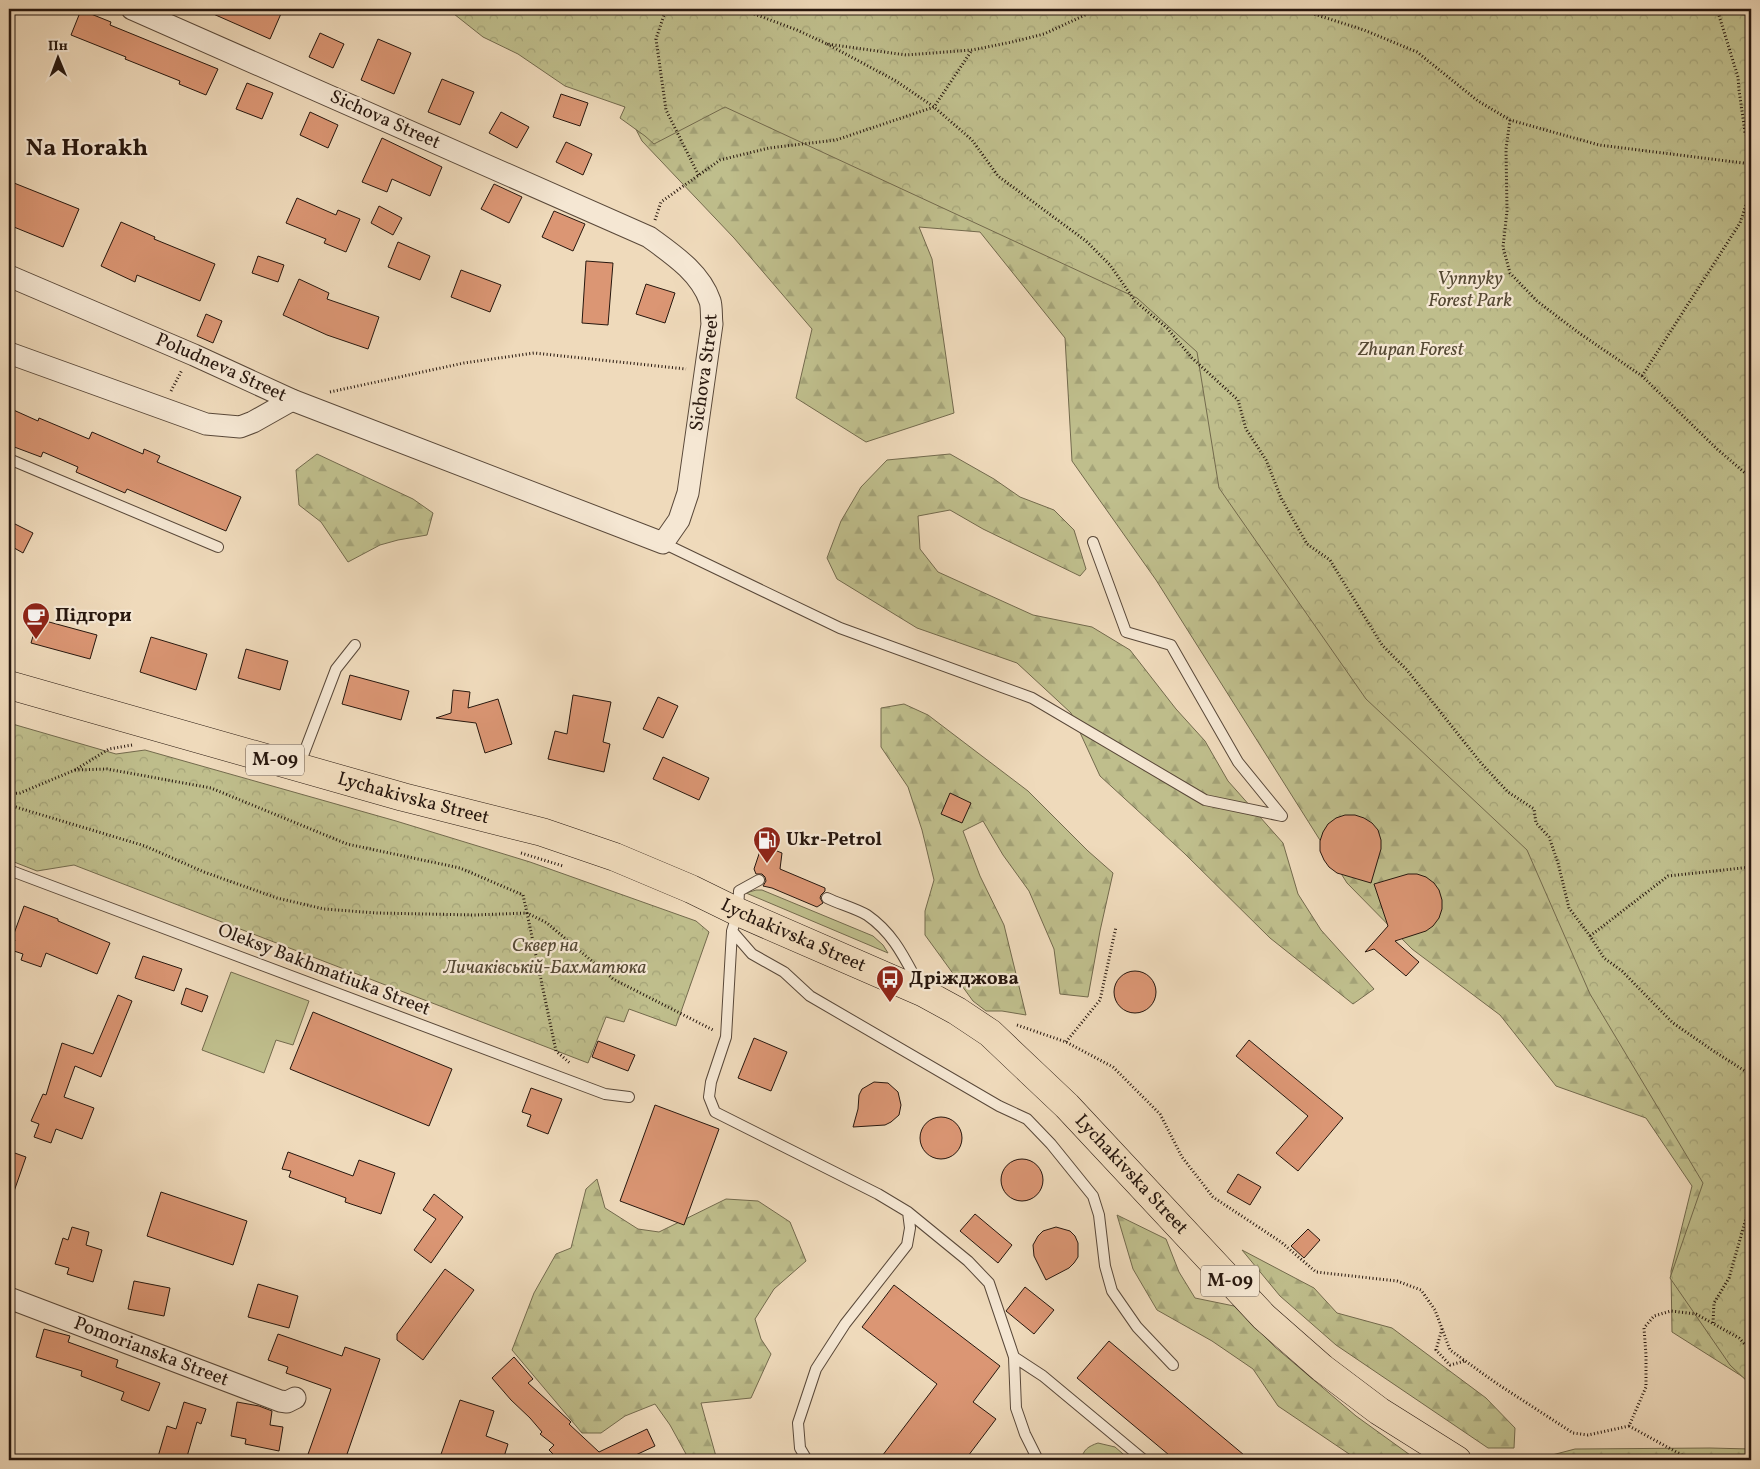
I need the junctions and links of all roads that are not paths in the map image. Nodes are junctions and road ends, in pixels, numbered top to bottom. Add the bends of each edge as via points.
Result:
1 (132, 9) edge
2 (9, 276) edge
3 (9, 353) edge
4 (292, 400) junction
5 (9, 459) edge
6 (1093, 542) dead end
7 (663, 544) junction
8 (218, 547) dead end
9 (354, 645) dead end
10 (9, 685) edge
11 (299, 767) junction
12 (9, 870) edge
13 (759, 880) dead end
14 (827, 898) dead end
15 (735, 921) junction
16 (924, 993) junction
17 (629, 1097) dead end
18 (908, 1212) junction
19 (9, 1298) edge
20 (1014, 1357) junction
21 (1172, 1365) dead end
22 (295, 1398) dead end
23 (807, 1460) edge
24 (1038, 1460) edge
25 (1144, 1460) edge
26 (1457, 1460) edge

1 - 7 street, Sichova Street via 649,237 695,274 710,301 712,324 707,369 688,493 679,520
2 - 4 street, Poludneva Street
3 - 4 street, Poludneva Street via 206,424 240,428
4 - 7 street
5 - 8 lane
6 - 7 lane via 1126,632 1171,645 1238,762 1282,816 1205,800 1032,698 840,628
9 - 11 lane via 336,669
10 - 11 main road, Lychakivska Street / М-09
11 - 15 main road, Lychakivska Street / М-09 via 542,832 615,857 691,889
12 - 17 lane, Oleksy Bakhmatiuka Street via 605,1094
13 - 15 lane via 739,891
14 - 16 lane via 866,915 895,941
15 - 16 main road, Lychakivska Street / М-09
15 - 18 lane via 726,1038 709,1097 715,1112
15 - 21 lane via 752,954 784,972 810,996 1027,1119 1093,1196 1112,1291 1137,1327
16 - 26 main road, Lychakivska Street / М-09 via 990,1033 1067,1106 1264,1317 1351,1391
18 - 20 lane via 968,1261 989,1283
18 - 23 lane via 907,1245 845,1324 816,1369 798,1423 800,1448
19 - 22 street, Pomorianska Street via 280,1401
20 - 24 lane via 1016,1408
20 - 25 lane via 1043,1376

